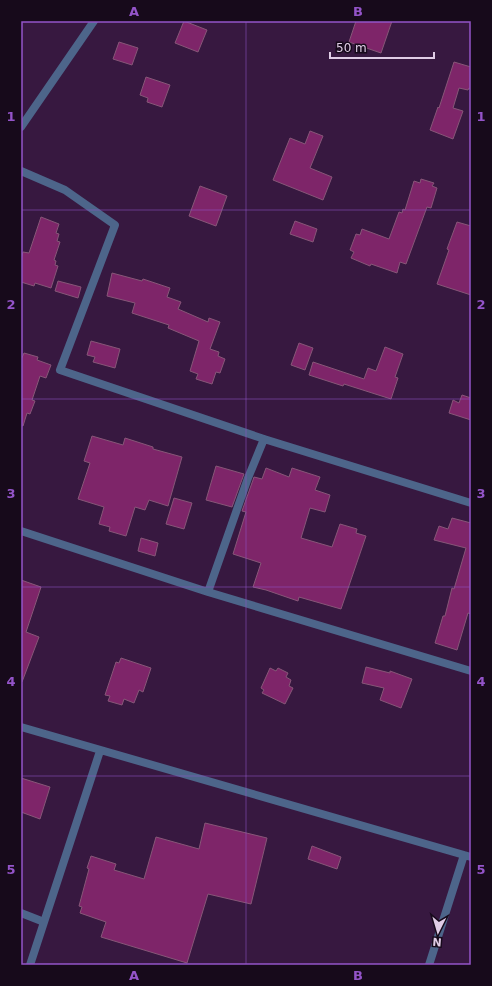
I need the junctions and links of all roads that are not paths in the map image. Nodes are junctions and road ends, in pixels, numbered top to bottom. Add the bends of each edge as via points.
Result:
1 (94, 21) edge
2 (21, 127) edge
3 (21, 171) edge
4 (264, 439) junction
5 (471, 503) edge
6 (21, 531) edge
7 (208, 592) junction
8 (471, 671) edge
9 (21, 727) edge
10 (100, 751) junction
11 (468, 856) edge
12 (21, 914) edge
13 (44, 922) junction
14 (30, 965) edge
15 (429, 965) edge

1 - 2 street
3 - 4 street via 65,190 116,225 60,370
4 - 5 street
4 - 7 street
6 - 7 street
7 - 8 street
9 - 10 street
10 - 11 street
10 - 13 street
11 - 15 street
12 - 13 street
13 - 14 street

